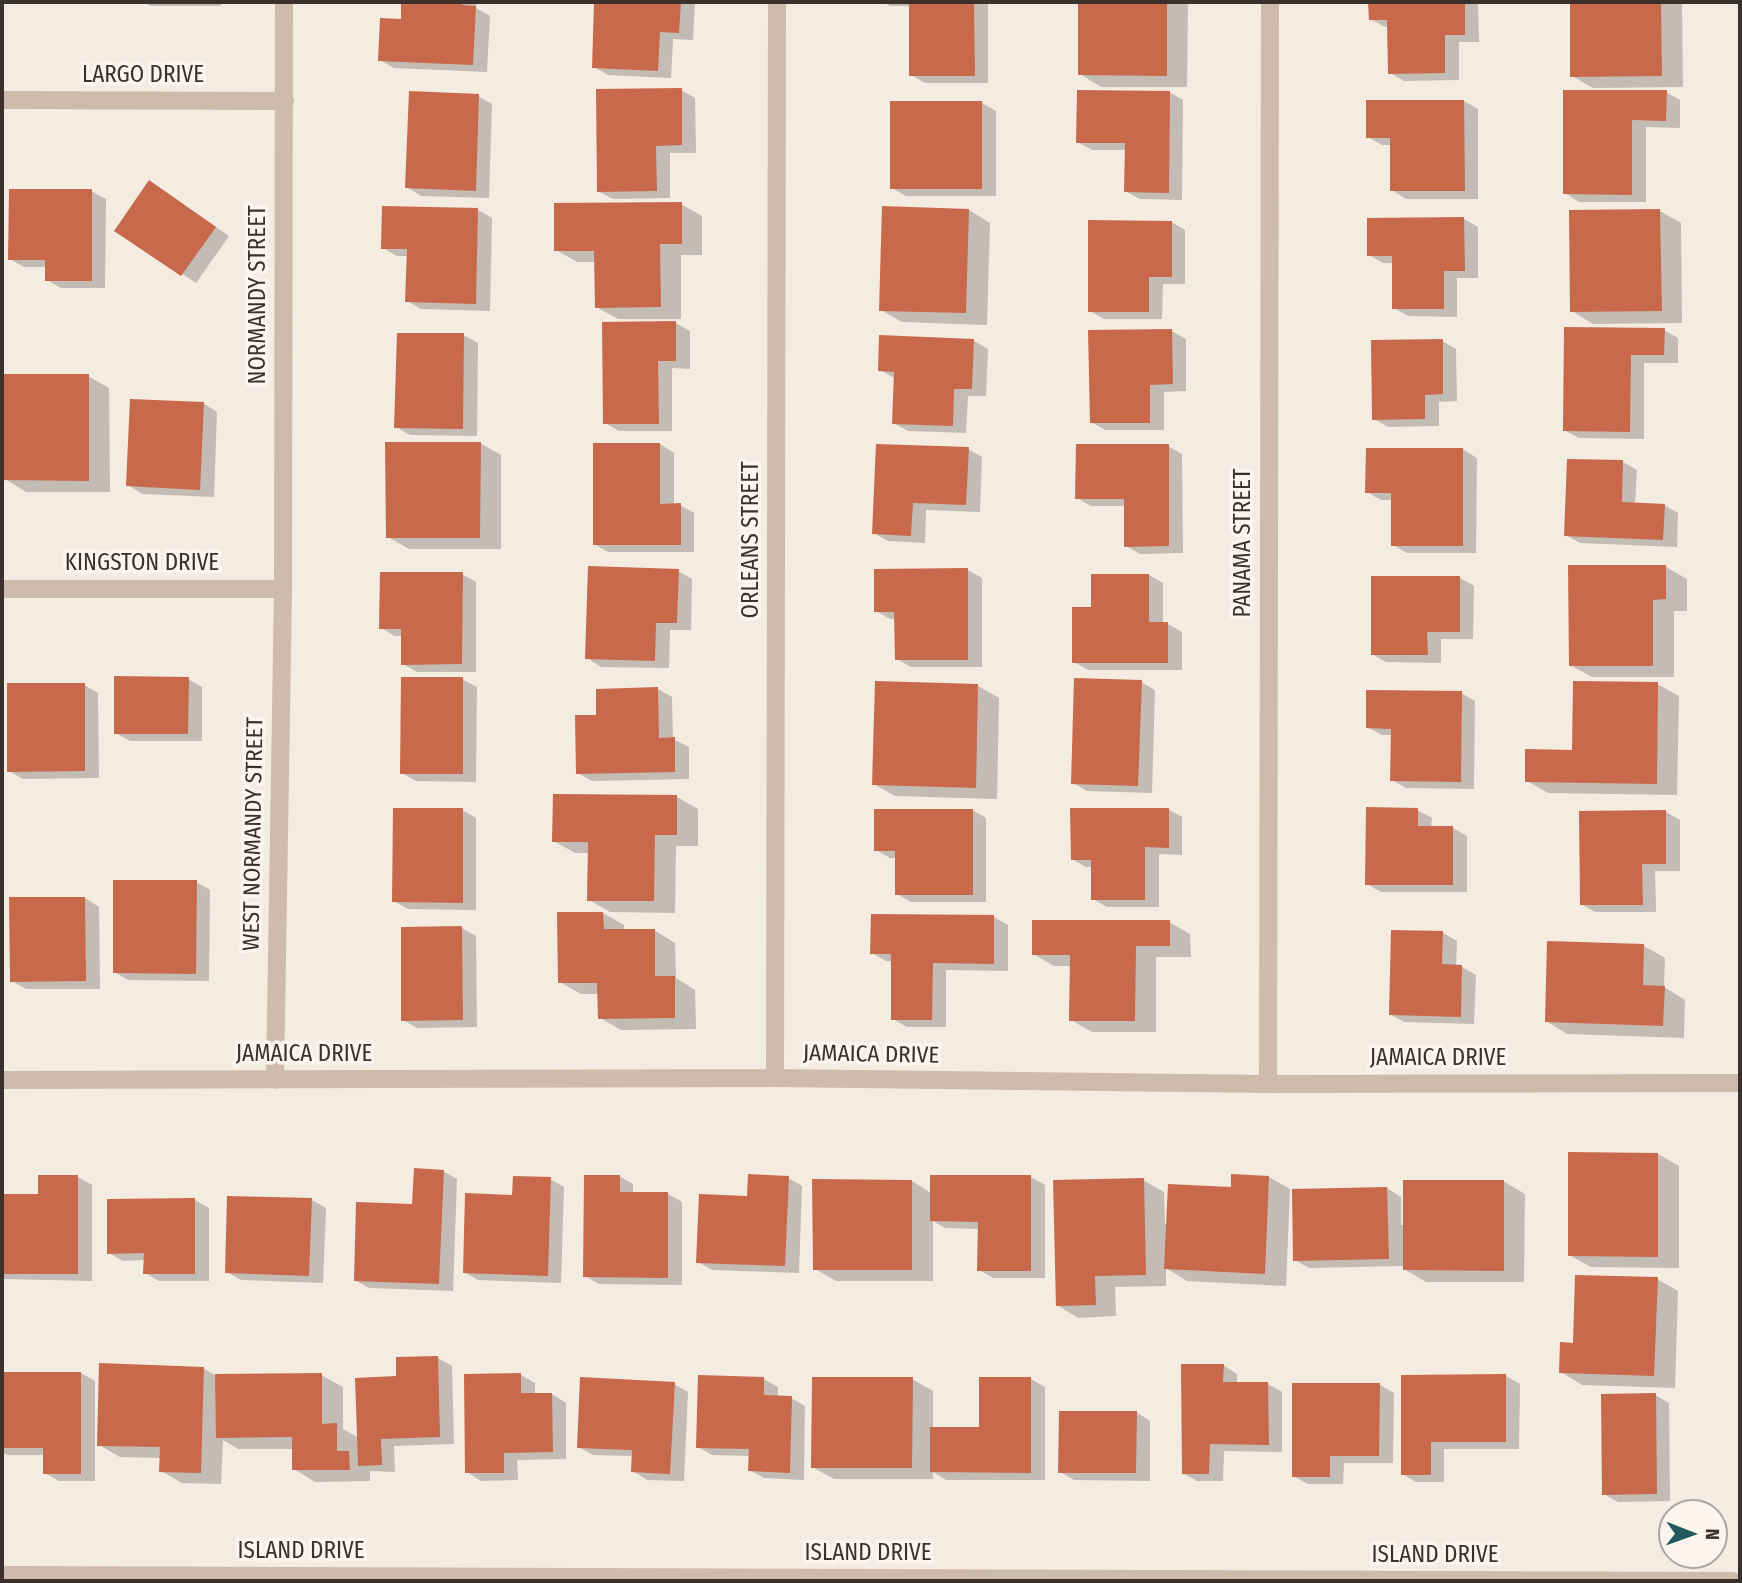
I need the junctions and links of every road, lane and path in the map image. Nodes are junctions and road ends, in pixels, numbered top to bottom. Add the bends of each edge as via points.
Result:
1 (284, 2) edge
2 (777, 2) edge
3 (1270, 2) edge
4 (2, 100) edge
5 (285, 101) junction
6 (2, 589) edge
7 (283, 589) junction
8 (775, 1078) junction
9 (2, 1080) edge
10 (275, 1080) junction
11 (1740, 1083) edge
12 (1268, 1084) junction
13 (2, 1575) edge
14 (1733, 1581) edge

1 - 5 street, NORMANDY STREET
2 - 8 street, ORLEANS STREET
3 - 12 street, PANAMA STREET
4 - 5 street, LARGO DRIVE
5 - 7 street, NORMANDY STREET
6 - 7 street, KINGSTON DRIVE
7 - 10 street, WEST NORMANDY STREET
8 - 10 street, JAMAICA DRIVE
8 - 12 street, JAMAICA DRIVE
9 - 10 street, JAMAICA DRIVE
11 - 12 street, JAMAICA DRIVE
13 - 14 street, ISLAND DRIVE

